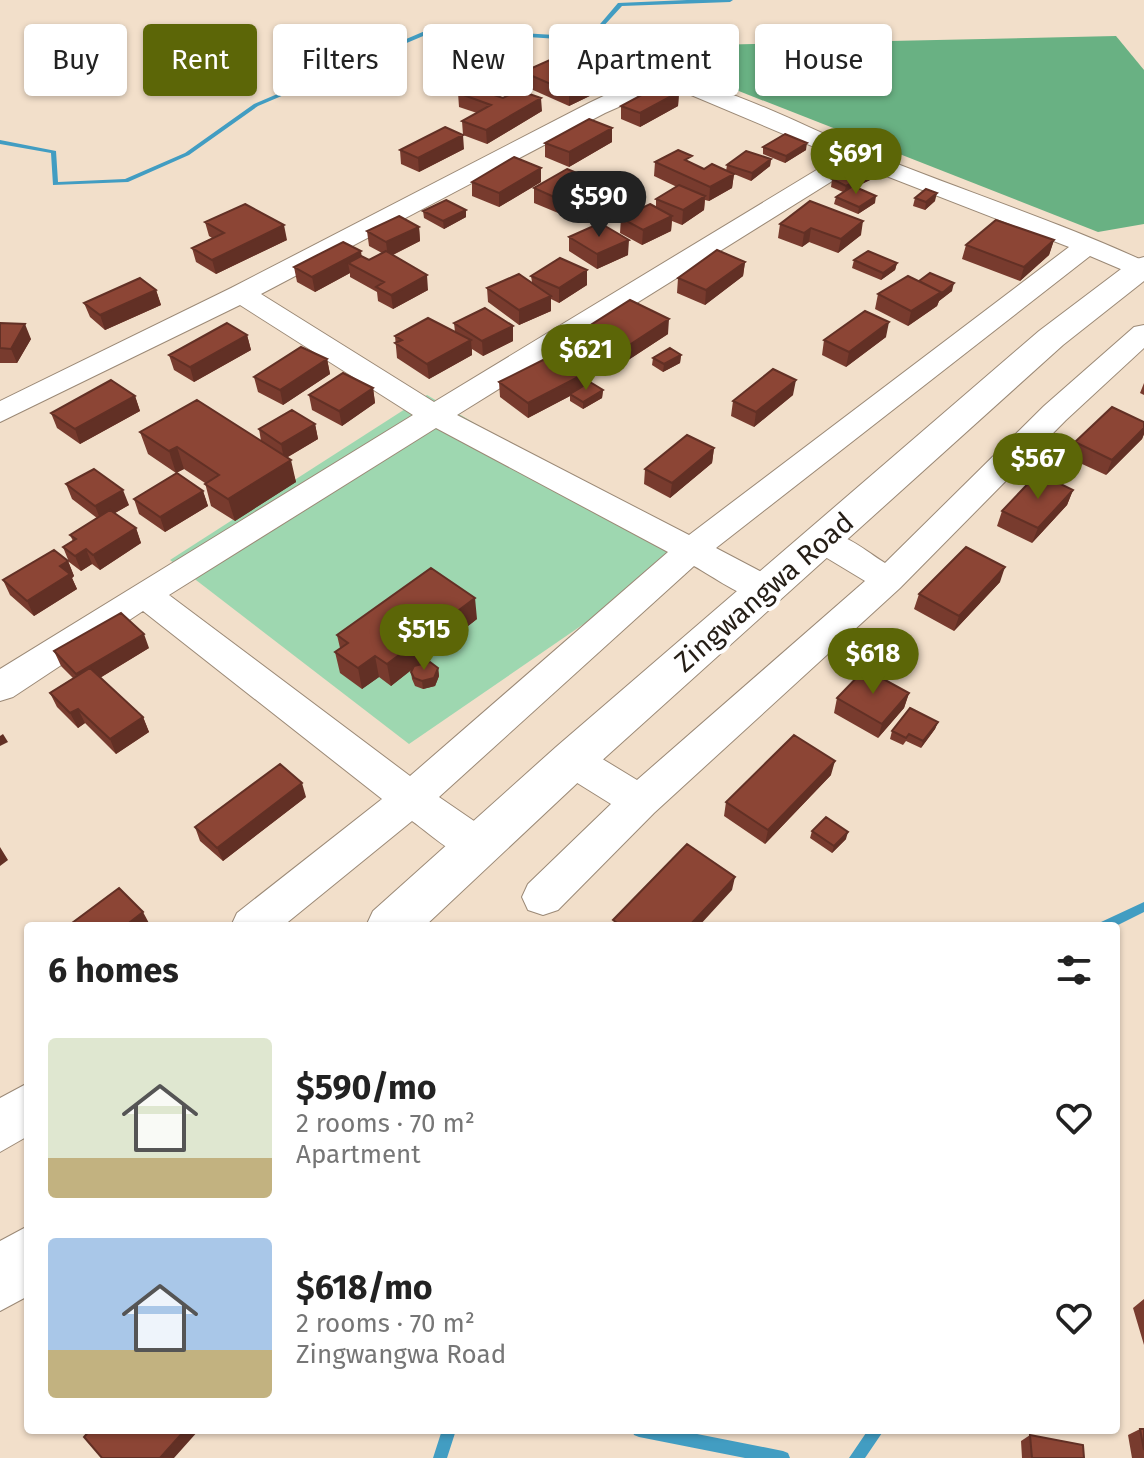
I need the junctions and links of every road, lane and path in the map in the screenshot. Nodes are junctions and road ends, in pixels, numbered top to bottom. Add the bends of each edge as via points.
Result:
1 (856, 156) junction
2 (1088, 245) junction
3 (1143, 268) edge
4 (241, 294) junction
5 (1144, 333) edge
6 (0, 413) edge
7 (436, 416) junction
8 (824, 541) junction
9 (690, 551) junction
10 (888, 580) junction
11 (767, 590) junction
12 (144, 594) junction
13 (0, 687) edge
14 (572, 760) junction
15 (411, 799) junction
16 (640, 802) junction
17 (479, 846) junction
18 (543, 897) dead end
19 (257, 922) edge
20 (395, 922) edge
21 (24, 1109) edge
22 (0, 1128) edge
23 (24, 1260) edge
24 (0, 1281) edge

1 - 2 street
1 - 4 street via 688,86 643,86
1 - 7 street
2 - 3 street
2 - 9 street
3 - 8 street, Zingwangwa Road via 1051,338
4 - 6 street
4 - 7 street
5 - 10 street via 1055,413
7 - 9 street
7 - 12 street
8 - 10 street
8 - 11 street, Zingwangwa Road
9 - 11 street
9 - 15 street
10 - 16 street
11 - 14 street, Zingwangwa Road
12 - 13 street
12 - 15 street
14 - 16 street
14 - 17 street, Zingwangwa Road
15 - 17 street
15 - 19 street
16 - 18 street
17 - 20 street, Zingwangwa Road
21 - 22 street
23 - 24 street

